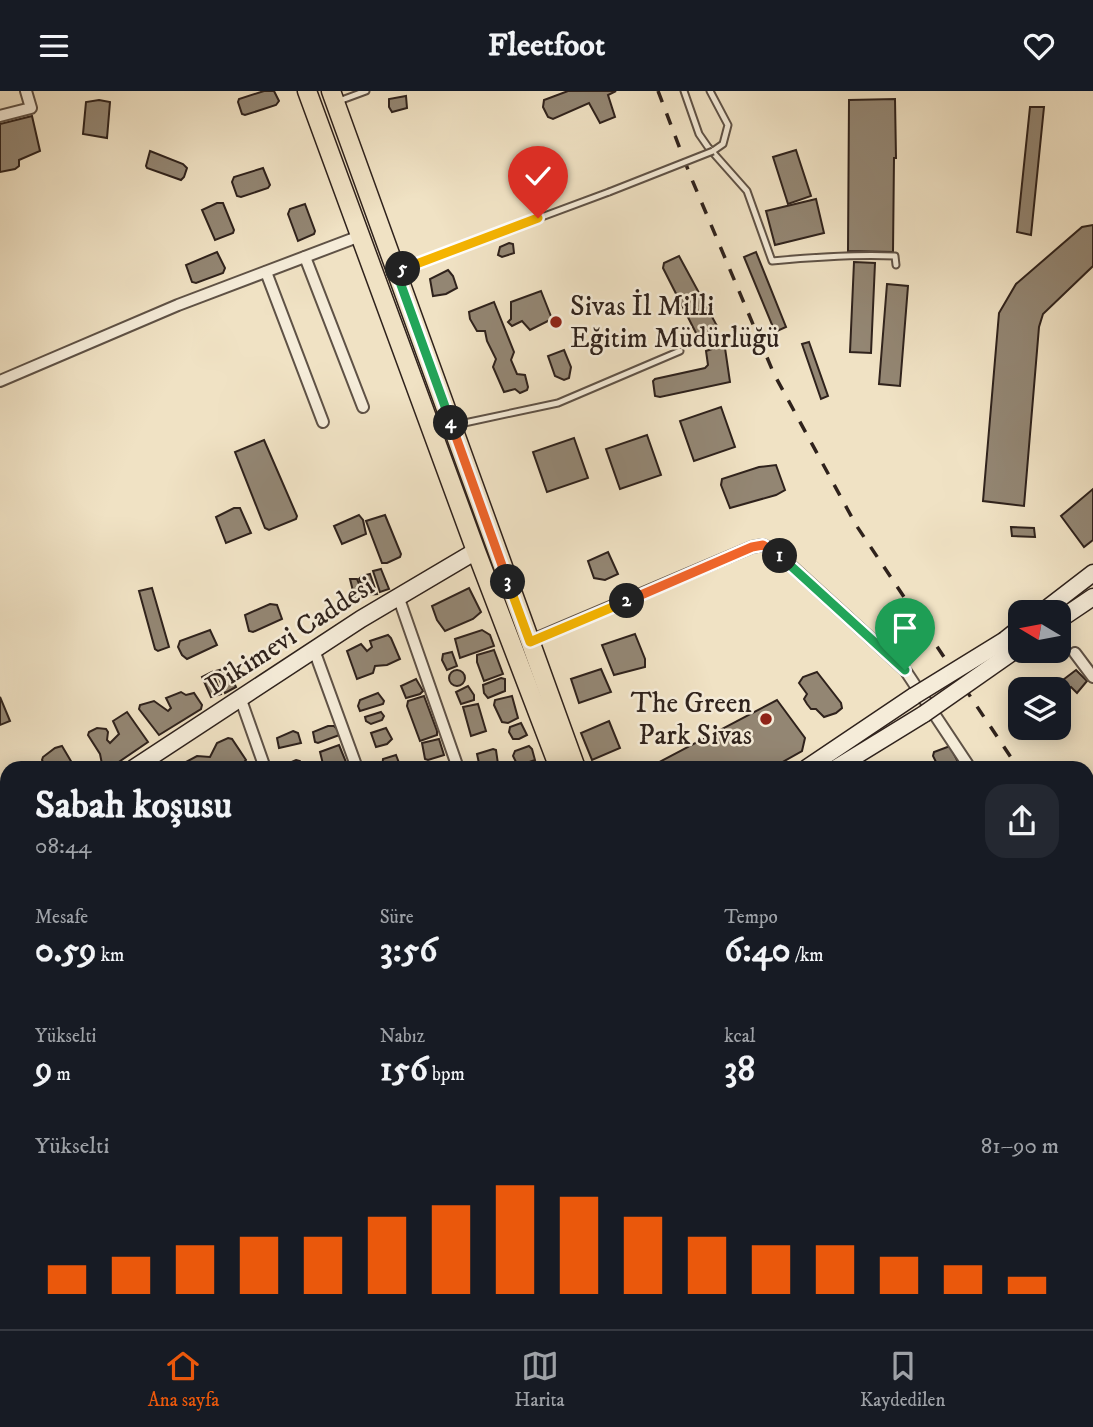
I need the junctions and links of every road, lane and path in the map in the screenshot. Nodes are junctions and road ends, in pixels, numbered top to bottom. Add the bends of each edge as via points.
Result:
1 (26, 91) edge
2 (307, 91) edge
3 (366, 91) edge
4 (684, 91) edge
5 (710, 91) edge
6 (333, 96) edge
7 (0, 116) edge
8 (360, 236) junction
9 (305, 257) junction
10 (896, 265) dead end
11 (396, 271) junction
12 (266, 272) junction
13 (680, 351) dead end
14 (0, 381) edge
15 (363, 407) dead end
16 (323, 422) dead end
17 (452, 425) junction
18 (476, 551) junction
19 (1093, 573) edge
20 (398, 596) junction
21 (1093, 597) edge
22 (1058, 600) edge
23 (1071, 612) edge
24 (530, 642) junction
25 (1008, 649) edge
26 (314, 650) junction
27 (1008, 650) edge
28 (1075, 653) dead end
29 (1093, 677) edge
30 (241, 700) junction
31 (159, 761) edge
32 (263, 761) edge
33 (354, 761) edge
34 (456, 761) edge
35 (556, 761) edge
36 (573, 761) edge
37 (817, 761) edge
38 (848, 761) edge
39 (965, 761) edge

1 - 7 street via 31,108
2 - 8 main road
3 - 6 lane
4 - 10 lane via 699,134 747,191 772,261 848,254 895,256
5 - 11 lane, bridge via 727,125 723,144 713,151
6 - 11 main road
8 - 9 street
8 - 18 main road
9 - 12 street
9 - 15 street
11 - 17 main road
12 - 14 street
12 - 16 street
13 - 17 lane via 558,404
17 - 24 main road
18 - 20 street, Dikimevi Caddesi
18 - 35 main road
19 - 22 street
20 - 26 street, Dikimevi Caddesi
20 - 34 street
21 - 23 street
24 - 36 main road
24 - 39 street via 763,545 905,670
25 - 37 street, bridge via 914,696
26 - 30 street, Dikimevi Caddesi
26 - 33 street
27 - 38 street, bridge via 924,715
28 - 29 street
30 - 31 street, Dikimevi Caddesi
30 - 32 street

